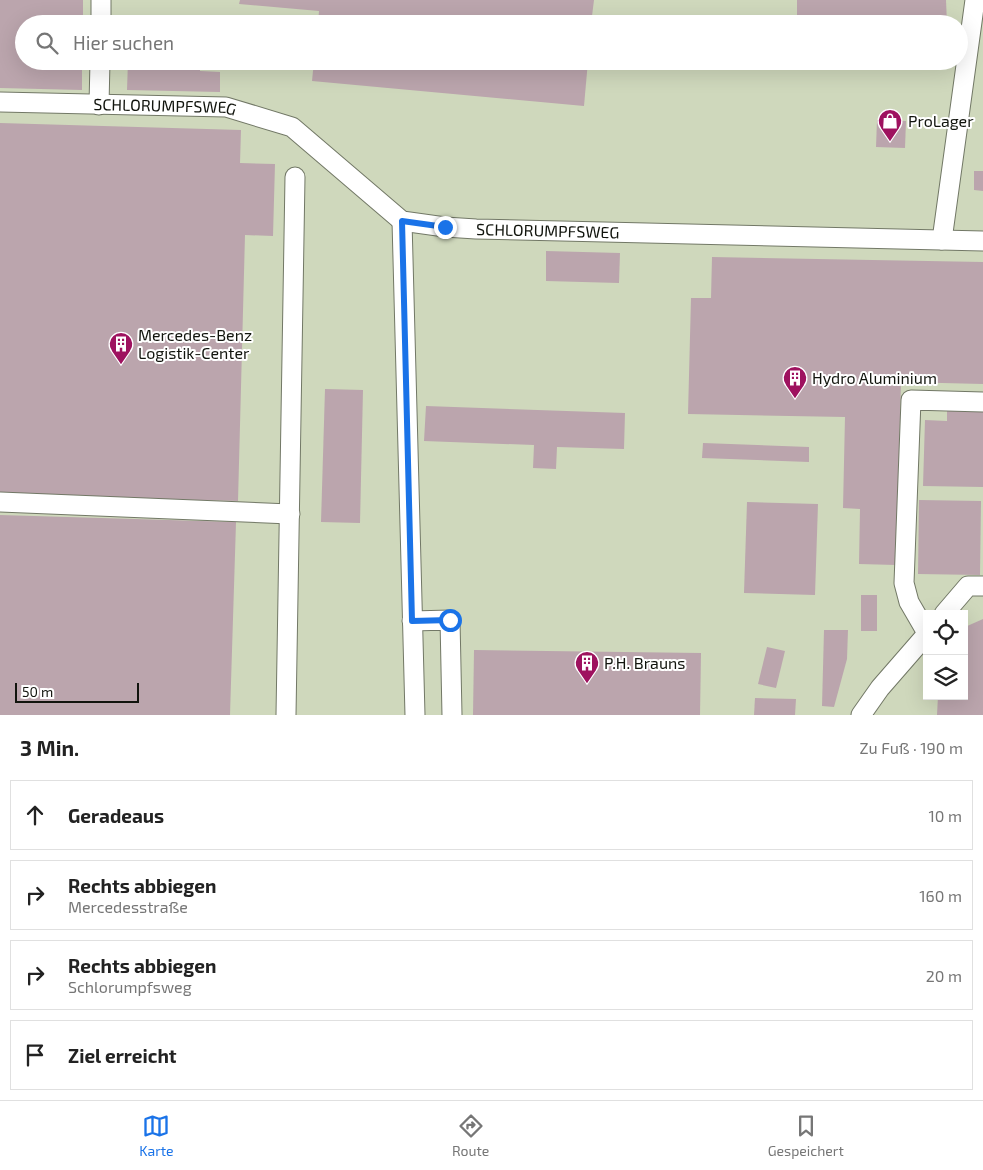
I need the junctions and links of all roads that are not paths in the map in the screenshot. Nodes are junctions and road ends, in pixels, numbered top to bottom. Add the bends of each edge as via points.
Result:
1 (101, 0) edge
2 (975, 0) edge
3 (101, 15) edge
4 (968, 51) edge
5 (100, 70) edge
6 (965, 70) edge
7 (0, 102) edge
8 (99, 105) junction
9 (295, 177) dead end
10 (402, 221) junction
11 (942, 240) junction
12 (983, 241) edge
13 (983, 402) edge
14 (0, 502) edge
15 (290, 514) junction
16 (983, 586) edge
17 (947, 610) edge
18 (412, 621) junction
19 (923, 626) edge
20 (923, 638) edge
21 (286, 715) edge
22 (415, 715) edge
23 (452, 715) edge
24 (862, 715) edge

1 - 3 street
2 - 4 street
5 - 8 street
6 - 11 street
7 - 8 street, SCHLORUMPFSWEG
8 - 10 street, SCHLORUMPFSWEG via 226,107 292,127
9 - 15 street
10 - 11 street, SCHLORUMPFSWEG via 476,229
10 - 18 street
11 - 12 street, SCHLORUMPFSWEG
13 - 19 street via 911,400 904,583 909,602
14 - 15 street
15 - 21 street
16 - 17 street via 968,586
18 - 22 street
18 - 23 street via 450,620
20 - 24 street via 880,688

